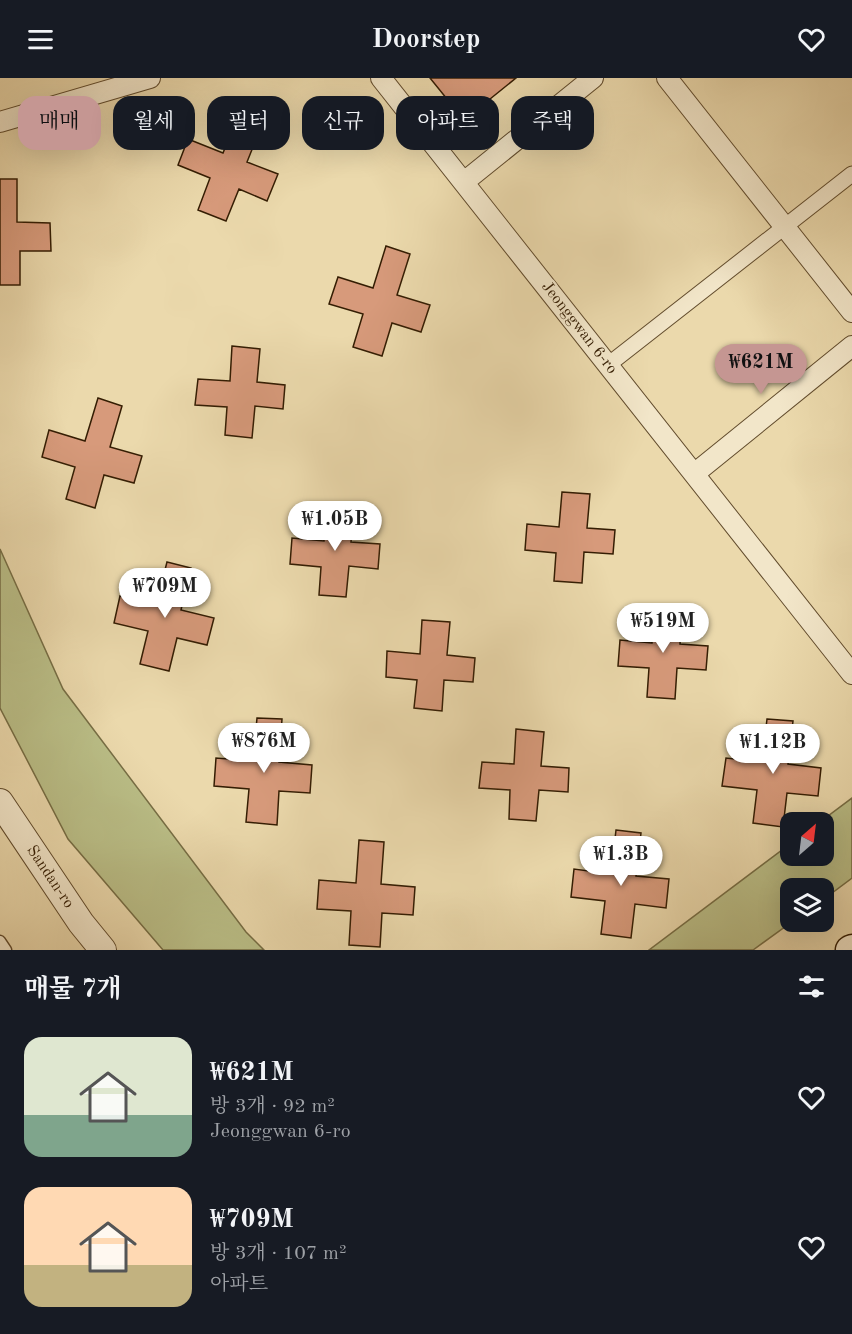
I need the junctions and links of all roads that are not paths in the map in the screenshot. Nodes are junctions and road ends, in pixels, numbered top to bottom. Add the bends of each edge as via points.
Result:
1 (150, 78) edge
2 (381, 78) edge
3 (593, 78) edge
4 (667, 78) edge
5 (0, 122) edge
6 (852, 174) edge
7 (464, 182) junction
8 (852, 312) edge
9 (852, 346) edge
10 (608, 365) junction
11 (694, 474) junction
12 (852, 674) edge
13 (0, 802) edge
14 (0, 941) edge
15 (6, 950) edge
16 (103, 950) edge

1 - 5 street
2 - 7 street, Jeonggwan 6-ro
3 - 7 street
4 - 8 street
6 - 10 street
7 - 10 street, Jeonggwan 6-ro
9 - 11 street
10 - 11 street, Jeonggwan 6-ro
11 - 12 street, Jeonggwan 6-ro
13 - 16 street, Sandan-ro
14 - 15 lane

